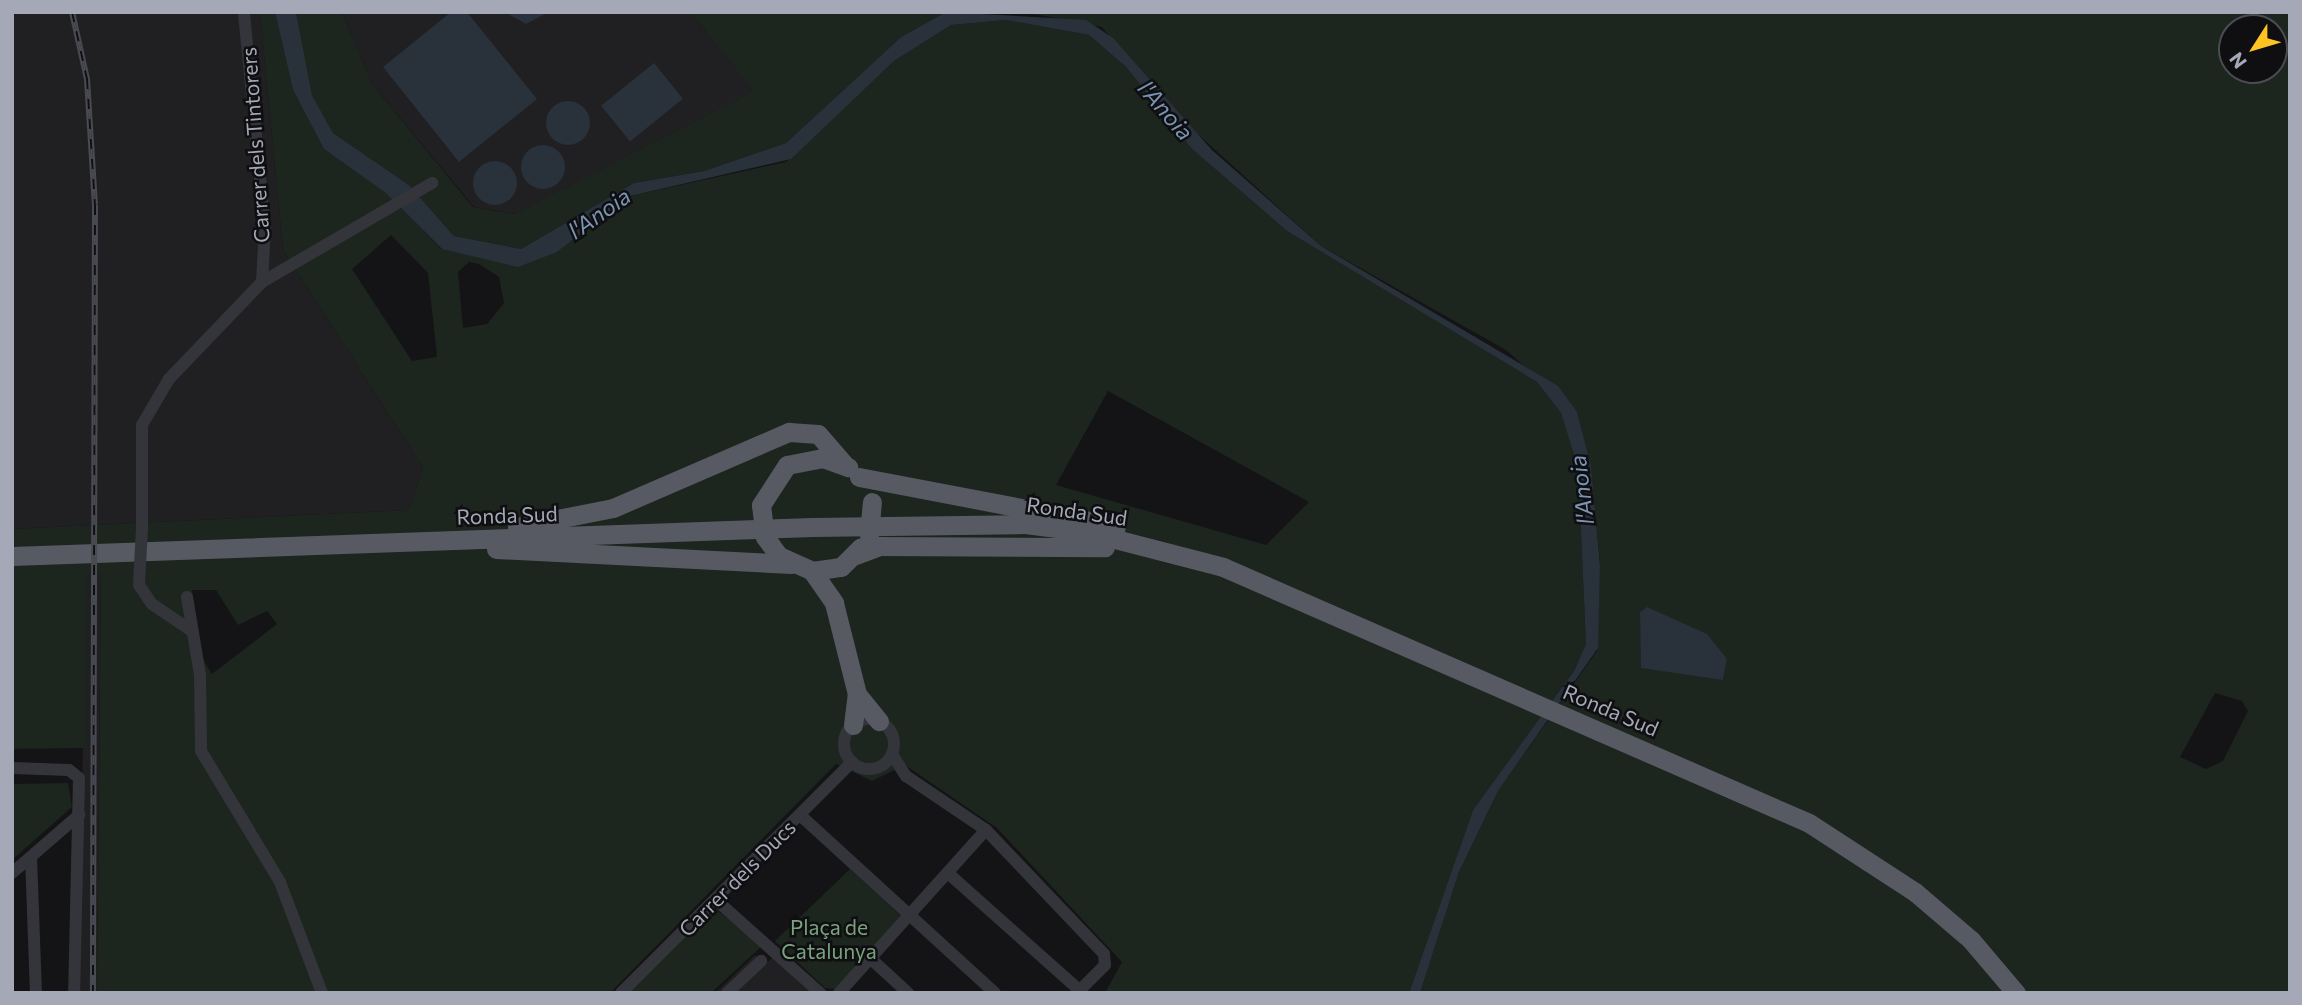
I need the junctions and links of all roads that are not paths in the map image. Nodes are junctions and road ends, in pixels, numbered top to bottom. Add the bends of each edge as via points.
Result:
1 (244, 12) edge
2 (427, 186) dead end
3 (262, 282) junction
4 (851, 470) junction
5 (422, 540) junction
6 (12, 556) edge
7 (848, 561) junction
8 (792, 564) junction
9 (812, 571) junction
10 (187, 597) dead end
11 (834, 603) junction
12 (1311, 604) junction
13 (189, 629) junction
14 (857, 694) junction
15 (879, 721) junction
16 (853, 724) junction
17 (892, 754) junction
18 (852, 762) junction
19 (12, 768) edge
20 (800, 815) junction
21 (79, 816) junction
22 (986, 830) junction
23 (31, 857) junction
24 (12, 873) edge
25 (949, 874) junction
26 (715, 899) junction
27 (909, 915) junction
28 (870, 958) junction
29 (761, 961) dead end
30 (1078, 991) edge
31 (36, 993) edge
32 (74, 993) edge
33 (322, 993) edge
34 (621, 993) edge
35 (727, 993) edge
36 (820, 993) edge
37 (839, 993) edge
38 (908, 993) edge
39 (995, 993) edge
40 (2016, 993) edge

1 - 3 street, Carrer dels Tintorers via 264,228
2 - 3 street
3 - 13 street, bridge via 169,379 142,425 139,585 152,604
4 - 5 highway via 818,434 789,432 613,508
4 - 7 highway, bridge via 872,502 869,536
4 - 8 highway, bridge via 823,458 787,465 761,505 765,537
4 - 12 highway via 1084,517 1245,567
5 - 6 highway, Ronda Sud
5 - 8 highway
5 - 12 highway, Ronda Sud via 1025,524 1150,545
7 - 9 highway
7 - 11 highway
7 - 12 highway via 879,546 1085,544 1149,554
8 - 9 highway
9 - 11 highway
10 - 13 street
11 - 14 highway
12 - 40 highway, Ronda Sud via 1689,768 1872,860 1971,940
13 - 33 street via 200,675 201,751 280,882
14 - 15 highway
14 - 16 highway
15 - 16 street
15 - 17 street via 891,731
16 - 18 street via 844,747
17 - 18 street via 874,768
17 - 22 street via 906,776
18 - 20 street, Carrer dels Ducs
19 - 21 street via 69,769 79,778
20 - 26 street, Carrer dels Ducs
20 - 27 street
21 - 23 street
21 - 32 street
22 - 25 street
22 - 30 street via 1104,954 1105,965
23 - 24 street
23 - 31 street
25 - 27 street
25 - 30 street
26 - 34 street, Carrer dels Ducs
26 - 36 street
27 - 28 street
27 - 39 street
28 - 37 street
28 - 38 street
29 - 35 street

